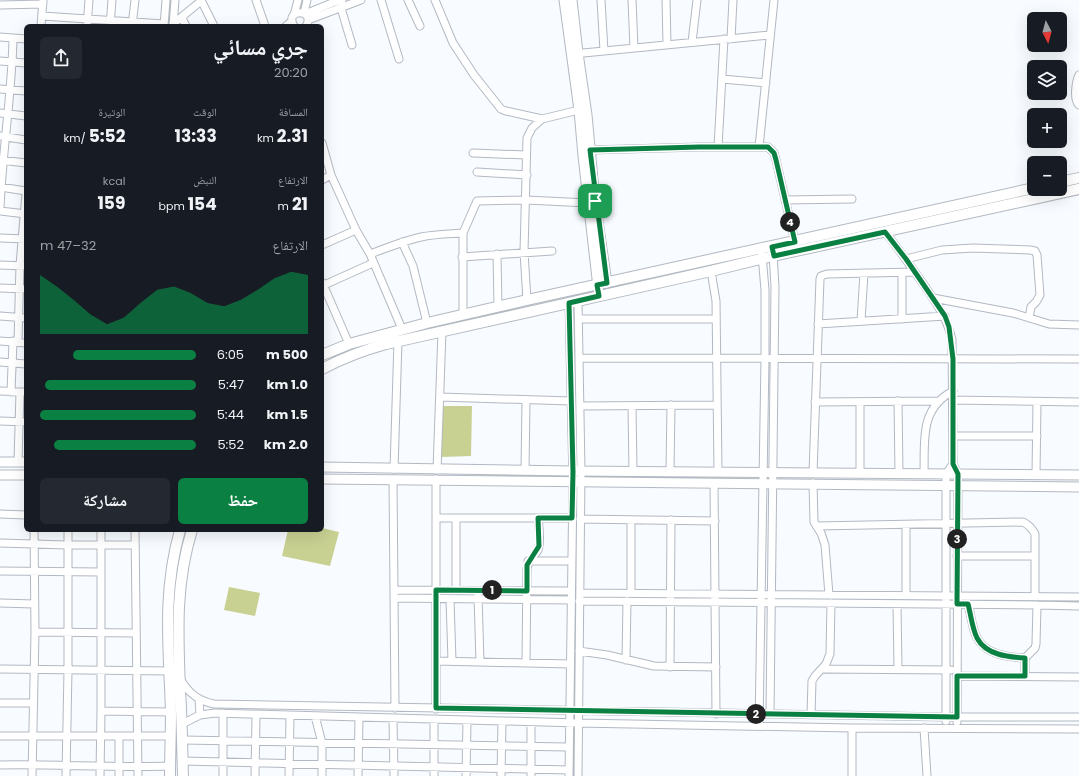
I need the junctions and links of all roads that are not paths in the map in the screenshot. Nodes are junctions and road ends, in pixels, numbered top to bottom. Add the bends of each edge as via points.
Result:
1 (90, 0) edge
2 (112, 0) edge
3 (135, 0) edge
4 (166, 0) edge
5 (175, 0) edge
6 (201, 0) edge
7 (256, 0) edge
8 (298, 0) edge
9 (307, 0) edge
10 (342, 0) edge
11 (361, 0) edge
12 (381, 0) edge
13 (408, 0) edge
14 (435, 0) edge
15 (564, 0) edge
16 (572, 0) edge
17 (601, 0) edge
18 (632, 0) edge
19 (666, 0) edge
20 (697, 0) edge
21 (733, 0) edge
22 (774, 0) edge
23 (21, 2) edge
24 (43, 2) edge
25 (0, 5) edge
26 (341, 8) junction
27 (42, 16) junction
28 (66, 18) junction
29 (182, 18) junction
30 (306, 18) edge
31 (293, 21) edge
32 (87, 22) edge
33 (110, 23) edge
34 (41, 24) edge
35 (65, 24) edge
36 (133, 24) edge
37 (164, 24) edge
38 (173, 24) edge
39 (174, 24) edge
40 (185, 24) edge
41 (213, 24) edge
42 (264, 24) edge
43 (420, 26) dead end
44 (770, 35) junction
45 (0, 37) edge
46 (13, 38) junction
47 (24, 39) edge
48 (727, 39) junction
49 (692, 42) junction
50 (352, 45) dead end
51 (667, 45) junction
52 (634, 48) junction
53 (604, 51) junction
54 (574, 54) junction
55 (399, 59) dead end
56 (0, 61) edge
57 (13, 62) junction
58 (24, 63) edge
59 (1079, 73) edge
60 (722, 79) junction
61 (766, 84) junction
62 (0, 89) edge
63 (10, 90) junction
64 (24, 91) edge
65 (1079, 106) edge
66 (579, 110) junction
67 (4, 113) edge
68 (24, 116) edge
69 (542, 119) junction
70 (2, 137) edge
71 (24, 140) edge
72 (718, 147) junction
73 (759, 147) junction
74 (324, 150) edge
75 (590, 150) junction
76 (473, 153) dead end
77 (526, 155) junction
78 (2, 160) edge
79 (24, 163) edge
80 (477, 172) dead end
81 (331, 175) junction
82 (527, 175) junction
83 (1079, 178) edge
84 (324, 179) edge
85 (1067, 181) edge
86 (0, 188) edge
87 (1079, 189) edge
88 (1027, 190) edge
89 (24, 191) edge
90 (852, 199) dead end
91 (526, 200) junction
92 (785, 200) junction
93 (588, 203) junction
94 (0, 210) edge
95 (24, 214) edge
96 (356, 230) junction
97 (885, 232) junction
98 (462, 233) junction
99 (0, 238) edge
100 (24, 239) edge
101 (402, 242) junction
102 (795, 242) junction
103 (324, 243) edge
104 (552, 251) dead end
105 (773, 251) junction
106 (524, 252) junction
107 (370, 254) junction
108 (497, 254) junction
109 (761, 254) junction
110 (462, 257) junction
111 (906, 259) junction
112 (373, 263) junction
113 (0, 265) edge
114 (23, 266) edge
115 (711, 271) junction
116 (915, 272) junction
117 (864, 273) junction
118 (902, 273) junction
119 (324, 284) edge
120 (602, 284) junction
121 (0, 288) edge
122 (23, 289) edge
123 (324, 289) edge
124 (599, 296) junction
125 (932, 298) junction
126 (527, 300) junction
127 (574, 302) junction
128 (498, 307) junction
129 (463, 315) junction
130 (0, 316) edge
131 (945, 316) junction
132 (18, 317) junction
133 (24, 318) edge
134 (1029, 318) junction
135 (579, 319) junction
136 (716, 319) junction
137 (902, 319) junction
138 (861, 321) junction
139 (427, 323) junction
140 (818, 324) junction
141 (1079, 325) edge
142 (402, 329) junction
143 (442, 331) junction
144 (0, 341) edge
145 (398, 341) junction
146 (15, 342) junction
147 (24, 343) edge
148 (349, 344) junction
149 (324, 354) edge
150 (579, 358) junction
151 (717, 359) junction
152 (765, 359) junction
153 (774, 359) junction
154 (816, 359) junction
155 (953, 359) junction
156 (1079, 359) edge
157 (0, 362) edge
158 (11, 363) junction
159 (24, 364) edge
160 (324, 368) edge
161 (0, 391) edge
162 (953, 391) junction
163 (11, 392) junction
164 (23, 392) edge
165 (440, 397) junction
166 (526, 400) junction
167 (953, 400) junction
168 (571, 401) junction
169 (938, 401) junction
170 (815, 402) junction
171 (860, 402) junction
172 (898, 402) junction
173 (1037, 402) junction
174 (1079, 402) edge
175 (717, 405) junction
176 (580, 406) junction
177 (632, 406) junction
178 (671, 406) junction
179 (0, 421) edge
180 (22, 422) edge
181 (953, 436) junction
182 (1037, 436) junction
183 (0, 462) edge
184 (22, 462) edge
185 (953, 464) junction
186 (324, 467) edge
187 (524, 471) junction
188 (633, 472) junction
189 (670, 472) junction
190 (718, 472) junction
191 (763, 473) junction
192 (773, 473) junction
193 (813, 473) junction
194 (393, 474) junction
195 (860, 474) junction
196 (899, 474) junction
197 (924, 474) junction
198 (946, 474) junction
199 (958, 474) junction
200 (0, 475) edge
201 (24, 475) edge
202 (436, 475) junction
203 (1036, 475) junction
204 (1079, 475) edge
205 (577, 476) junction
206 (324, 479) edge
207 (714, 482) junction
208 (763, 483) junction
209 (773, 483) junction
210 (813, 484) junction
211 (946, 485) junction
212 (958, 485) junction
213 (1079, 486) edge
214 (0, 514) edge
215 (24, 514) edge
216 (436, 518) junction
217 (456, 518) junction
218 (538, 518) junction
219 (572, 518) junction
220 (580, 519) junction
221 (631, 520) junction
222 (671, 520) junction
223 (715, 521) junction
224 (946, 524) junction
225 (958, 524) junction
226 (906, 525) junction
227 (817, 526) junction
228 (34, 532) edge
229 (68, 532) edge
230 (101, 532) edge
231 (135, 532) edge
232 (180, 532) edge
233 (192, 532) edge
234 (0, 543) edge
235 (34, 544) junction
236 (68, 545) junction
237 (135, 545) junction
238 (101, 546) junction
239 (957, 556) junction
240 (1035, 556) junction
241 (571, 561) junction
242 (528, 562) junction
243 (0, 571) edge
244 (34, 572) junction
245 (68, 572) junction
246 (101, 572) junction
247 (394, 590) junction
248 (436, 590) junction
249 (456, 590) junction
250 (478, 590) junction
251 (527, 591) junction
252 (571, 591) junction
253 (580, 593) junction
254 (631, 593) junction
255 (671, 593) junction
256 (715, 594) junction
257 (761, 594) junction
258 (772, 594) junction
259 (829, 595) junction
260 (906, 595) junction
261 (946, 596) junction
262 (957, 596) junction
263 (1035, 596) junction
264 (1079, 597) edge
265 (394, 598) junction
266 (436, 598) junction
267 (450, 599) junction
268 (478, 599) junction
269 (527, 600) junction
270 (571, 600) junction
271 (580, 601) junction
272 (627, 601) junction
273 (671, 602) junction
274 (715, 602) junction
275 (761, 602) junction
276 (771, 602) junction
277 (0, 603) edge
278 (831, 603) junction
279 (34, 604) junction
280 (897, 604) junction
281 (946, 604) junction
282 (957, 604) junction
283 (968, 604) junction
284 (1037, 605) junction
285 (1079, 606) edge
286 (35, 632) junction
287 (67, 632) junction
288 (101, 633) junction
289 (136, 633) junction
290 (579, 651) junction
291 (1025, 658) junction
292 (626, 660) junction
293 (436, 661) junction
294 (452, 662) junction
295 (480, 662) junction
296 (526, 663) junction
297 (570, 664) junction
298 (670, 667) junction
299 (716, 667) junction
300 (823, 668) junction
301 (898, 669) junction
302 (0, 670) edge
303 (33, 670) junction
304 (68, 670) junction
305 (101, 670) junction
306 (946, 670) junction
307 (137, 671) junction
308 (169, 671) junction
309 (957, 673) junction
310 (1025, 676) junction
311 (1079, 677) edge
312 (180, 679) junction
313 (199, 699) junction
314 (0, 703) edge
315 (32, 703) junction
316 (395, 708) junction
317 (436, 708) junction
318 (101, 711) junction
319 (136, 711) junction
320 (569, 711) junction
321 (578, 711) junction
322 (171, 712) junction
323 (223, 713) junction
324 (716, 714) junction
325 (759, 714) junction
326 (770, 714) junction
327 (200, 715) junction
328 (256, 715) junction
329 (811, 715) junction
330 (290, 716) junction
331 (315, 716) junction
332 (359, 717) junction
333 (946, 717) junction
334 (957, 717) junction
335 (1079, 717) edge
336 (393, 718) junction
337 (434, 719) junction
338 (467, 720) junction
339 (502, 721) junction
340 (531, 722) junction
341 (568, 723) junction
342 (578, 723) junction
343 (182, 724) junction
344 (759, 726) junction
345 (852, 728) junction
346 (924, 728) junction
347 (946, 728) junction
348 (957, 728) junction
349 (1079, 729) edge
350 (32, 735) junction
351 (66, 735) junction
352 (0, 736) edge
353 (100, 736) junction
354 (119, 736) junction
355 (136, 736) junction
356 (170, 736) junction
357 (182, 740) junction
358 (223, 741) junction
359 (256, 742) junction
360 (290, 742) junction
361 (322, 743) junction
362 (358, 743) junction
363 (393, 744) junction
364 (434, 745) junction
365 (467, 745) junction
366 (502, 746) junction
367 (531, 746) junction
368 (568, 747) junction
369 (182, 762) junction
370 (223, 762) junction
371 (256, 763) junction
372 (32, 764) junction
373 (66, 764) junction
374 (289, 764) junction
375 (0, 765) edge
376 (322, 765) junction
377 (100, 766) junction
378 (118, 766) junction
379 (358, 766) junction
380 (394, 766) junction
381 (138, 767) junction
382 (434, 767) junction
383 (466, 768) junction
384 (170, 771) edge
385 (501, 772) edge
386 (531, 773) edge
387 (569, 773) edge
388 (32, 776) edge
389 (66, 776) edge
390 (100, 776) edge
391 (119, 776) edge
392 (138, 776) edge
393 (183, 776) edge
394 (223, 776) edge
395 (256, 776) edge
396 (289, 776) edge
397 (322, 776) edge
398 (358, 776) edge
399 (394, 776) edge
400 (434, 776) edge
401 (466, 776) edge
402 (578, 776) edge
403 (852, 776) edge
404 (927, 776) edge

1 - 32 street
2 - 33 street
3 - 36 street
4 - 37 street
5 - 38 street
6 - 29 street
6 - 41 street
7 - 42 street
8 - 31 street
9 - 30 street
10 - 30 street
11 - 26 street
12 - 55 street
13 - 43 street
14 - 69 street via 453,43 501,109
15 - 54 street
16 - 54 street
17 - 53 street
18 - 52 street
19 - 51 street
20 - 49 street
21 - 48 street
22 - 44 street
23 - 24 street
23 - 25 street
24 - 27 street
26 - 30 street
26 - 50 street
27 - 28 street
27 - 34 street
28 - 32 street
28 - 35 street
29 - 39 street
29 - 40 street
30 - 31 street via 301,12
32 - 33 street
33 - 36 street
44 - 48 street
44 - 61 street
45 - 46 street
46 - 47 street
46 - 57 street
48 - 49 street
48 - 60 street
49 - 51 street
51 - 52 street
52 - 53 street
53 - 54 street
54 - 66 street
54 - 75 street via 587,114
56 - 57 street
57 - 58 street
57 - 63 street
59 - 65 street via 1076,99
60 - 61 street
60 - 72 street
61 - 73 street
62 - 63 street
63 - 64 street
63 - 67 street
66 - 69 street
66 - 93 street
67 - 68 street
67 - 70 street
69 - 77 street via 532,128 527,138
70 - 71 street
70 - 78 street
72 - 73 street
72 - 75 street
73 - 92 street via 768,147 774,153
74 - 81 street
75 - 120 street
76 - 77 street
77 - 82 street
78 - 79 street
78 - 86 street
80 - 82 street
81 - 84 street
81 - 96 street
82 - 91 street
83 - 85 main road
86 - 89 street
86 - 94 street
87 - 97 main road
88 - 102 main road
90 - 92 street
91 - 93 street
91 - 98 street via 477,201
91 - 106 street
92 - 102 street
93 - 120 street
94 - 95 street
96 - 103 street
96 - 107 street
97 - 105 main road
97 - 111 street
98 - 101 street via 436,234
98 - 110 street
99 - 100 street
100 - 114 street
101 - 107 street
101 - 139 street via 413,266
102 - 105 main road
104 - 106 street
105 - 109 main road
105 - 153 street
106 - 108 street
106 - 126 street
107 - 112 street
108 - 110 street
108 - 128 street
109 - 115 main road
109 - 120 main road
109 - 152 street via 765,290
110 - 129 street
111 - 116 street
111 - 134 street via 942,250 973,248 1035,251 1039,263 1040,295 1031,307
112 - 119 street
112 - 142 street
113 - 114 street
114 - 122 street
115 - 124 main road
115 - 136 street
116 - 118 street
116 - 125 street
117 - 118 street
117 - 138 street
117 - 140 street via 821,276
118 - 137 street
120 - 124 street
120 - 126 main road
121 - 122 street
122 - 132 street
123 - 148 street
124 - 127 main road
125 - 131 street
125 - 134 street
126 - 128 main road
127 - 135 street
127 - 143 main road
127 - 168 street
128 - 129 main road
129 - 139 main road
130 - 132 street
131 - 137 street
131 - 155 street
132 - 133 street
132 - 146 street
134 - 141 street via 1049,324
135 - 136 street
135 - 150 street
136 - 151 street
137 - 138 street
138 - 140 street
139 - 142 main road
140 - 154 street
142 - 148 main road
143 - 145 main road
143 - 165 street
144 - 146 street
145 - 160 main road via 361,351
145 - 194 street
146 - 147 street
146 - 158 street
148 - 149 main road
150 - 151 street
150 - 176 street
151 - 152 street
151 - 175 street
152 - 153 street
152 - 191 street
153 - 154 street
153 - 192 street
154 - 155 street
154 - 170 street
155 - 156 street
155 - 162 street
157 - 158 street
158 - 159 street
158 - 163 street
161 - 163 street
162 - 167 street
162 - 169 street
163 - 164 street
164 - 180 street
165 - 166 street
165 - 202 street
166 - 168 street
166 - 187 street
167 - 173 street
167 - 181 street
168 - 205 street
169 - 172 street
169 - 197 street via 927,420
170 - 171 street
170 - 193 street
171 - 172 street
171 - 195 street
172 - 196 street
173 - 174 street
173 - 182 street
175 - 178 street
175 - 190 street
176 - 177 street
176 - 205 street
177 - 178 street
177 - 188 street
178 - 189 street
179 - 180 street
180 - 184 street
181 - 182 street
181 - 185 street
182 - 203 street
183 - 184 street
185 - 198 street
185 - 199 street
186 - 194 street
187 - 202 street
187 - 205 street
188 - 189 street
188 - 205 street
189 - 190 street
190 - 191 street
191 - 192 street
191 - 208 street
192 - 193 street
192 - 209 street
193 - 195 street
194 - 202 street
194 - 206 street
194 - 247 street
195 - 196 street
196 - 197 street
197 - 198 street
198 - 199 street
198 - 211 street
199 - 203 street
199 - 212 street
200 - 201 street
202 - 205 street
202 - 216 street
203 - 204 street
205 - 207 street
205 - 219 street
205 - 220 street
207 - 208 street
207 - 223 street
208 - 209 street
208 - 257 street
209 - 210 street
209 - 258 street
210 - 211 street
210 - 227 street via 814,522
211 - 212 street
211 - 224 street
212 - 213 street
212 - 225 street
214 - 215 street
216 - 217 street
216 - 248 street
217 - 218 street
217 - 249 street
218 - 219 street
218 - 242 street via 539,546
219 - 241 street
220 - 221 street
220 - 253 street
221 - 222 street
221 - 254 street
222 - 223 street
222 - 255 street
223 - 256 street
224 - 225 street
224 - 226 street
224 - 261 street
225 - 239 street
225 - 240 street via 1023,522 1033,529 1035,534
226 - 227 street
226 - 260 street
227 - 259 street via 825,545
228 - 235 street
229 - 236 street
230 - 238 street
231 - 237 street
232 - 308 main road via 168,593
233 - 312 main road via 179,595
234 - 235 street
235 - 236 street
235 - 244 street
236 - 238 street
236 - 245 street
237 - 238 street
237 - 289 street
238 - 246 street
239 - 240 street
239 - 262 street
240 - 263 street
241 - 242 street
241 - 252 street
242 - 251 street
243 - 244 street
244 - 245 street
244 - 279 street
245 - 246 street
245 - 287 street
246 - 288 street
247 - 248 street
247 - 265 street
248 - 249 street
248 - 266 street
249 - 250 street
250 - 251 street
250 - 268 street
251 - 252 street
251 - 269 street
252 - 270 street
253 - 254 street
253 - 271 street
254 - 255 street
255 - 256 street
255 - 273 street
256 - 257 street
256 - 274 street
257 - 258 street
257 - 275 street
258 - 259 street
258 - 276 street
259 - 260 street
260 - 261 street
261 - 262 street
261 - 281 street
262 - 263 street
262 - 282 street
263 - 264 street
265 - 266 street
265 - 316 street
266 - 267 street
266 - 293 street
267 - 268 street
267 - 294 street
268 - 269 street
268 - 295 street
269 - 270 street
269 - 296 street
270 - 297 street
271 - 272 street
271 - 290 street
272 - 273 street
272 - 292 street
273 - 274 street
273 - 298 street
274 - 275 street
274 - 299 street
275 - 276 street
275 - 325 street
276 - 278 street
276 - 326 street
277 - 279 street
278 - 280 street
278 - 300 street via 830,654
279 - 286 street
280 - 281 street
280 - 301 street
281 - 282 street
281 - 306 street
282 - 283 street
282 - 309 street
283 - 284 street
283 - 291 street via 975,632 982,645 995,653
284 - 285 street
284 - 291 street via 1036,644
286 - 287 street
286 - 303 street
287 - 288 street
287 - 304 street
288 - 289 street
288 - 305 street
289 - 307 street
290 - 292 street
290 - 321 street
291 - 310 street
292 - 298 street
293 - 294 street
293 - 317 street
294 - 295 street
295 - 296 street
296 - 297 street
297 - 320 street
298 - 299 street
299 - 324 street
300 - 301 street
300 - 329 street via 812,681
301 - 306 street
302 - 303 street
303 - 304 street
303 - 315 street
304 - 305 street
304 - 351 street
305 - 307 street
305 - 318 street
306 - 309 street
306 - 333 street
307 - 308 street
307 - 319 street
308 - 322 main road
309 - 310 street
309 - 334 street
310 - 311 street
312 - 313 street via 188,691
312 - 343 main road
313 - 316 street via 214,704
313 - 327 street
314 - 315 street
315 - 350 street
316 - 317 street
317 - 320 street
318 - 319 street
318 - 353 street
319 - 322 street
319 - 355 street
320 - 321 street
320 - 341 street
321 - 324 street
321 - 342 street
322 - 356 main road
323 - 327 street
323 - 328 street
323 - 358 street
324 - 325 street
325 - 326 street
325 - 344 street
326 - 329 street
327 - 343 street
328 - 330 street
328 - 359 street
329 - 333 street
330 - 331 street
330 - 360 street
331 - 332 street
331 - 361 street
332 - 336 street
332 - 362 street
333 - 334 street
333 - 347 street
334 - 335 street
334 - 348 street
336 - 337 street
336 - 363 street
337 - 338 street
337 - 364 street
338 - 339 street
338 - 365 street
339 - 340 street
339 - 366 street
340 - 341 street
340 - 367 street
341 - 342 street
341 - 368 street
342 - 344 street
342 - 402 street
343 - 357 main road
344 - 345 street
345 - 346 street
345 - 403 street
346 - 347 street
346 - 404 street
347 - 348 street
348 - 349 street
350 - 351 street
350 - 352 street
350 - 372 street
351 - 353 street
351 - 373 street
353 - 354 street
353 - 377 street
354 - 355 street
354 - 378 street
355 - 356 street
355 - 381 street
356 - 384 main road
357 - 358 street
357 - 369 main road
358 - 359 street
358 - 370 street
359 - 360 street
359 - 371 street
360 - 361 street
360 - 374 street
361 - 362 street
361 - 376 street
362 - 363 street
362 - 379 street
363 - 364 street
363 - 380 street
364 - 365 street
364 - 382 street
365 - 366 street
365 - 383 street
366 - 367 street
366 - 385 street
367 - 368 street
367 - 386 street
368 - 387 street
369 - 370 street
369 - 393 main road
370 - 371 street
370 - 394 street
371 - 374 street
371 - 395 street
372 - 373 street
372 - 375 street
372 - 388 street
373 - 377 street
373 - 389 street
374 - 376 street
374 - 396 street
376 - 379 street
376 - 397 street
377 - 378 street
377 - 390 street
378 - 381 street
378 - 391 street
379 - 380 street
379 - 398 street
380 - 382 street
380 - 399 street
381 - 384 street
381 - 392 street
382 - 383 street
382 - 400 street
383 - 385 street
383 - 401 street
385 - 386 street
386 - 387 street

